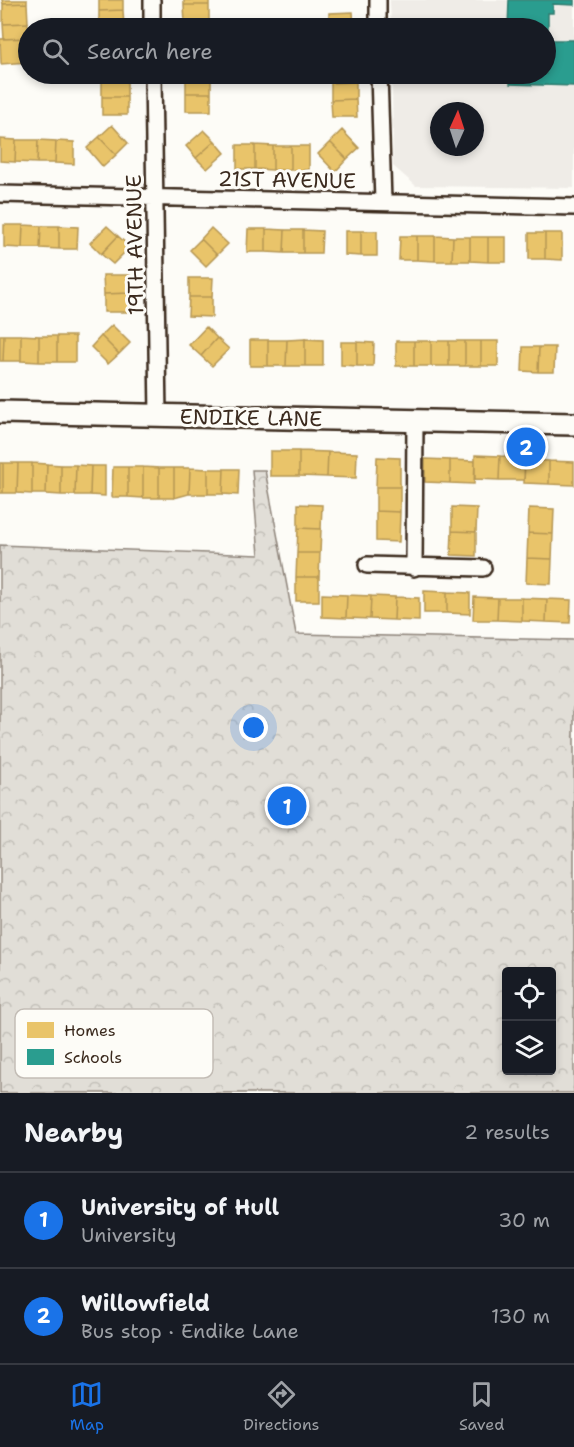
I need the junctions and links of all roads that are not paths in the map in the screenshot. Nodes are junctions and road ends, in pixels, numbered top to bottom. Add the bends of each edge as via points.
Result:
1 (152, 0) edge
2 (378, 0) edge
3 (152, 18) edge
4 (378, 18) edge
5 (153, 84) edge
6 (379, 84) edge
7 (0, 194) edge
8 (156, 198) junction
9 (383, 202) junction
10 (574, 207) edge
11 (0, 412) edge
12 (158, 417) junction
13 (415, 421) junction
14 (574, 424) edge
15 (367, 565) dead end
16 (414, 568) junction
17 (483, 568) dead end

1 - 3 street
2 - 4 street
5 - 8 street, 19TH AVENUE
6 - 9 street
7 - 8 street, 21ST AVENUE
8 - 9 street, 21ST AVENUE
8 - 12 street, 19TH AVENUE
9 - 10 street, 21ST AVENUE
11 - 12 street, ENDIKE LANE
12 - 13 street, ENDIKE LANE
13 - 14 street, ENDIKE LANE
13 - 16 street
15 - 16 street
16 - 17 street

